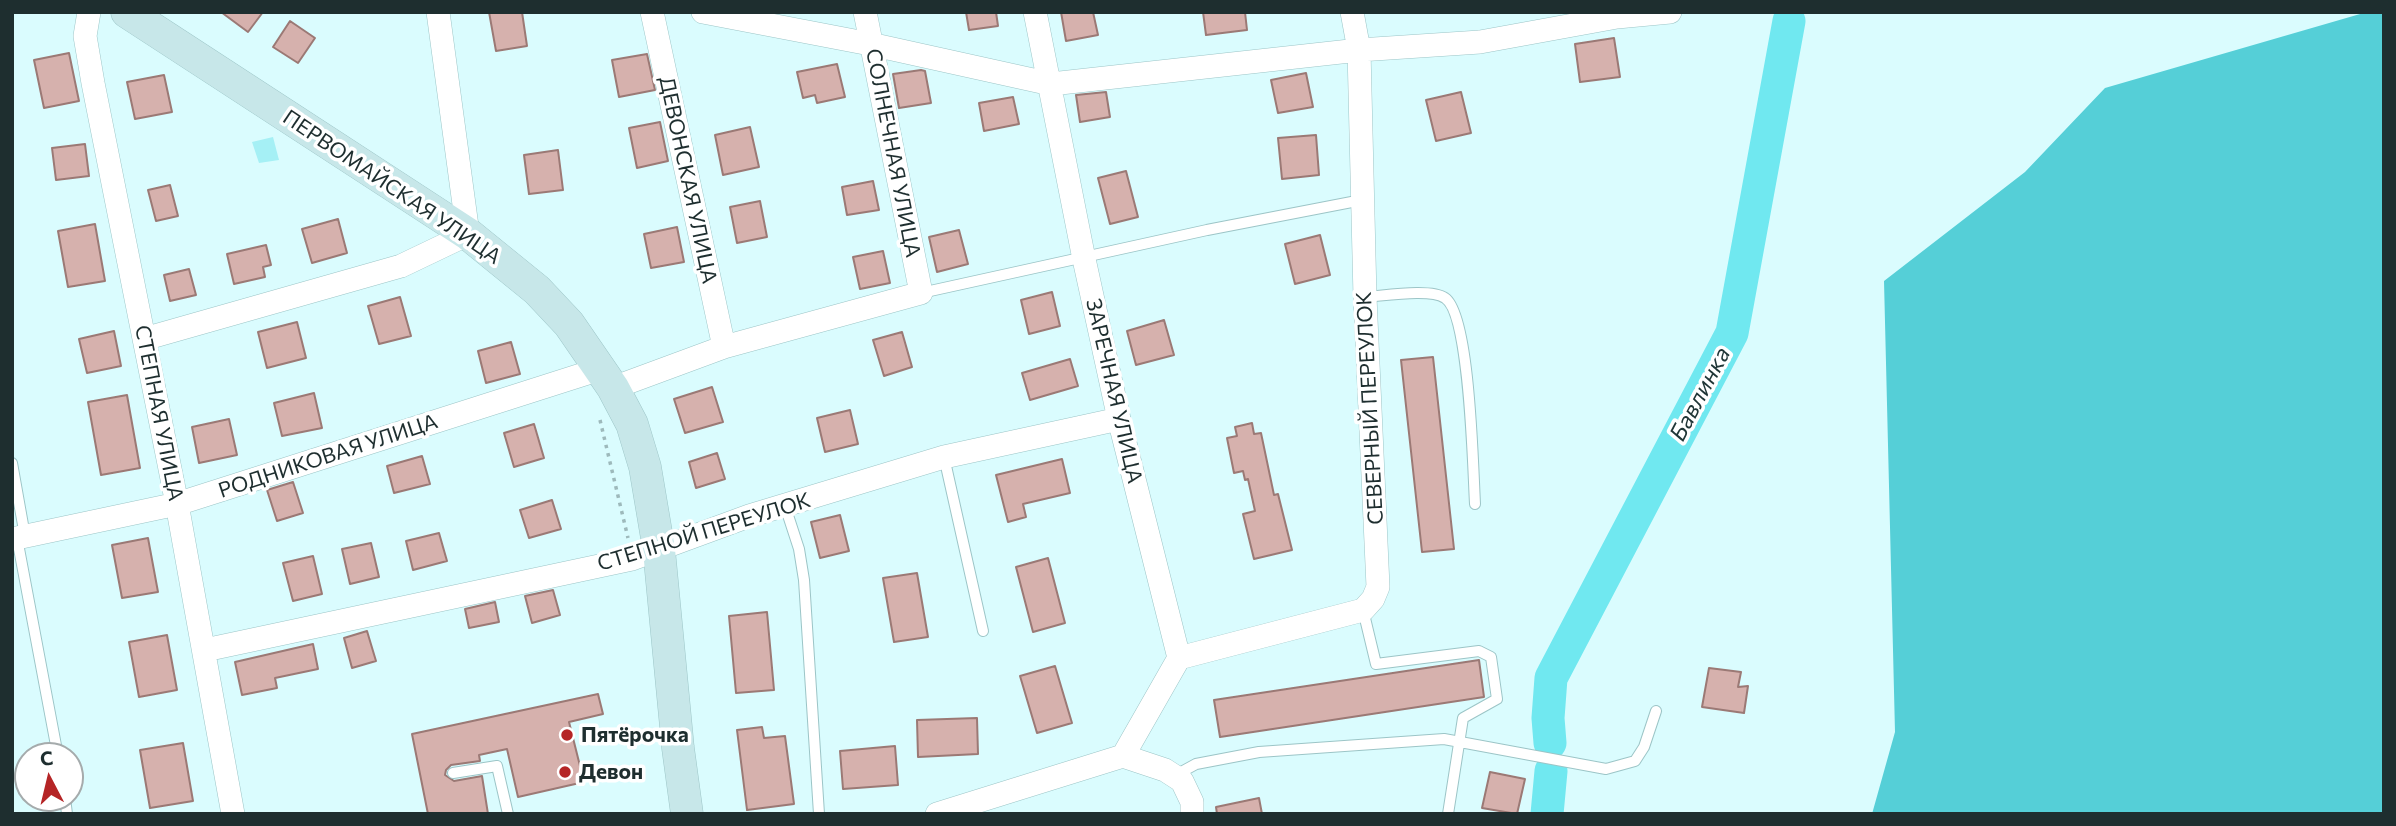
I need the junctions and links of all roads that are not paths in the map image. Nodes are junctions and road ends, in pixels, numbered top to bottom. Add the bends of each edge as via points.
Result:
1 (89, 12) edge
2 (127, 12) edge
3 (438, 12) edge
4 (652, 12) edge
5 (703, 12) edge
6 (865, 12) edge
7 (1035, 12) edge
8 (1352, 12) edge
9 (1671, 12) edge
10 (870, 44) junction
11 (1359, 51) junction
12 (1051, 84) junction
13 (1362, 200) junction
14 (468, 234) junction
15 (1084, 259) junction
16 (921, 293) junction
17 (1365, 297) junction
18 (144, 339) junction
19 (724, 347) junction
20 (604, 389) junction
21 (1119, 419) junction
22 (944, 457) junction
23 (12, 463) edge
24 (177, 504) junction
25 (1475, 504) dead end
26 (785, 506) junction
27 (18, 538) edge
28 (646, 555) junction
29 (1363, 610) junction
30 (983, 631) dead end
31 (205, 650) junction
32 (1179, 658) junction
33 (1656, 711) dead end
34 (1460, 741) junction
35 (55, 742) edge
36 (1123, 756) junction
37 (1170, 773) junction
38 (453, 774) dead end
39 (233, 814) edge
40 (508, 814) edge
41 (687, 814) edge
42 (819, 814) edge
43 (937, 814) edge
44 (1192, 814) edge
45 (1448, 814) edge

1 - 18 street, СТЕПНАЯ УЛИЦА via 85,36
2 - 14 street, ПЕРВОМАЙСКАЯ УЛИЦА
3 - 14 street
4 - 19 street, ДЕВОНСКАЯ УЛИЦА
5 - 10 street
6 - 10 street, СОЛНЕЧНАЯ УЛИЦА
7 - 12 street, ЗАРЕЧНАЯ УЛИЦА
8 - 11 street, СЕВЕРНЫЙ ПЕРЕУЛОК
9 - 11 street via 1480,42
10 - 12 street
10 - 16 street, СОЛНЕЧНАЯ УЛИЦА
11 - 12 street
11 - 13 street, СЕВЕРНЫЙ ПЕРЕУЛОК
12 - 15 street, ЗАРЕЧНАЯ УЛИЦА
13 - 15 lane
13 - 17 street, СЕВЕРНЫЙ ПЕРЕУЛОК
14 - 18 street via 401,266
14 - 20 street, ПЕРВОМАЙСКАЯ УЛИЦА via 537,290 569,324
15 - 16 lane
15 - 21 street, ЗАРЕЧНАЯ УЛИЦА
16 - 19 street, РОДНИКОВАЯ УЛИЦА
17 - 25 lane via 1433,293 1446,298 1455,309 1465,363
17 - 29 street, СЕВЕРНЫЙ ПЕРЕУЛОК via 1378,587
18 - 24 street, СТЕПНАЯ УЛИЦА
19 - 20 street, РОДНИКОВАЯ УЛИЦА
20 - 24 street, РОДНИКОВАЯ УЛИЦА
20 - 28 street, ПЕРВОМАЙСКАЯ УЛИЦА via 632,424 645,467
21 - 22 street, СТЕПНОЙ ПЕРЕУЛОК
21 - 32 street, ЗАРЕЧНАЯ УЛИЦА
22 - 26 street, СТЕПНОЙ ПЕРЕУЛОК
22 - 30 lane
23 - 27 lane
24 - 27 street, РОДНИКОВАЯ УЛИЦА
24 - 31 street, СТЕПНАЯ УЛИЦА
26 - 28 street, СТЕПНОЙ ПЕРЕУЛОК
26 - 42 lane via 804,580
27 - 35 lane
28 - 31 street, СТЕПНОЙ ПЕРЕУЛОК
28 - 41 street, ПЕРВОМАЙСКАЯ УЛИЦА
29 - 32 street
29 - 34 lane via 1376,664 1479,651 1491,657 1497,699 1463,718
31 - 39 street, СТЕПНАЯ УЛИЦА
32 - 36 street
33 - 34 lane via 1644,747 1634,761 1606,769
34 - 37 lane via 1259,752
34 - 45 lane
36 - 37 street
36 - 43 street
37 - 44 street via 1188,790
38 - 40 lane via 497,766

